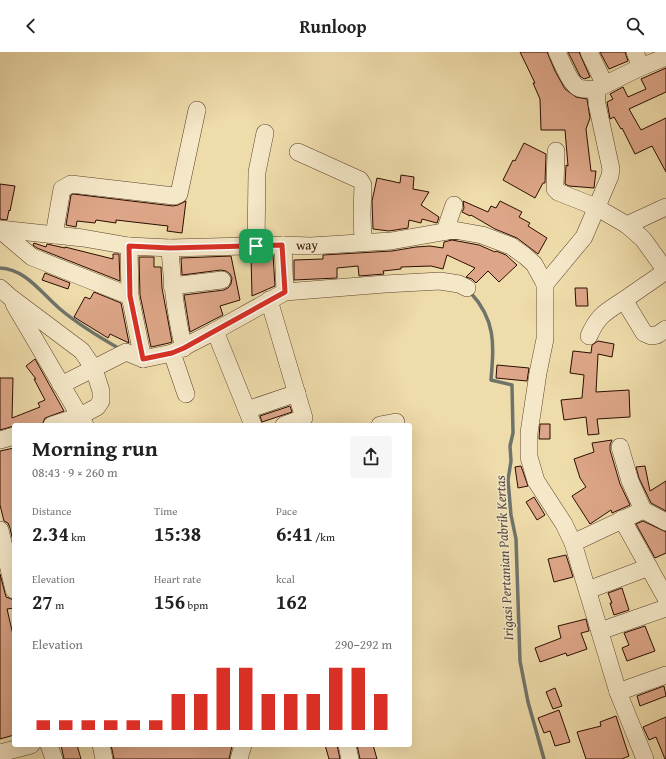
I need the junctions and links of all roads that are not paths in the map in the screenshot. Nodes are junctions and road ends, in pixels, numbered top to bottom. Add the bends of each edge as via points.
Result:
1 (557, 52) edge
2 (589, 52) edge
3 (666, 57) edge
4 (638, 60) edge
5 (600, 87) junction
6 (197, 110) dead end
7 (265, 133) dead end
8 (556, 151) dead end
9 (298, 152) dead end
10 (454, 204) dead end
11 (596, 207) junction
12 (666, 207) edge
13 (627, 225) junction
14 (0, 229) edge
15 (445, 231) junction
16 (54, 235) junction
17 (363, 242) junction
18 (282, 245) junction
19 (129, 246) junction
20 (256, 246) junction
21 (170, 248) junction
22 (666, 271) edge
23 (222, 280) dead end
24 (546, 284) junction
25 (172, 286) junction
26 (467, 288) dead end
27 (285, 292) junction
28 (5, 293) edge
29 (130, 296) junction
30 (269, 300) junction
31 (624, 300) junction
32 (666, 329) edge
33 (215, 331) junction
34 (589, 336) dead end
35 (178, 350) junction
36 (143, 359) junction
37 (94, 369) junction
38 (61, 385) junction
39 (297, 393) junction
40 (186, 394) dead end
41 (250, 418) edge
42 (82, 420) edge
43 (64, 423) edge
44 (290, 423) edge
45 (12, 437) edge
46 (0, 440) edge
47 (620, 447) dead end
48 (643, 510) junction
49 (622, 519) junction
50 (666, 522) edge
51 (4, 540) edge
52 (573, 543) junction
53 (649, 567) junction
54 (12, 579) edge
55 (12, 589) edge
56 (588, 590) junction
57 (0, 592) edge
58 (666, 598) edge
59 (666, 608) edge
60 (600, 631) junction
61 (666, 675) edge
62 (618, 692) junction
63 (23, 747) edge
64 (50, 747) edge
65 (101, 747) edge
66 (242, 747) edge
67 (347, 747) edge
68 (0, 753) edge
69 (54, 759) edge
70 (104, 759) edge
71 (239, 759) edge
72 (350, 759) edge
73 (645, 759) edge

1 - 5 street via 574,85 584,89
2 - 5 street
3 - 4 street
4 - 5 street
5 - 11 street via 597,104 611,169
6 - 16 street via 179,194 174,196 71,184 62,189
7 - 20 street via 257,172
8 - 11 street via 556,191
9 - 17 street via 360,180 363,185
10 - 15 street
11 - 13 street
11 - 24 street via 584,237
12 - 13 street
13 - 22 street via 643,239
14 - 16 street, way
14 - 29 street via 32,257
15 - 17 street, way via 391,241
15 - 24 street, way via 482,235 511,246 534,264
16 - 19 street, way
17 - 18 street, way via 310,246
18 - 20 street, way
18 - 27 street
19 - 21 street, way
19 - 29 street
20 - 21 street, way
21 - 25 street
22 - 31 street
23 - 25 street
24 - 52 street via 545,339 529,433 530,457 536,481 564,524
25 - 35 street via 178,325
26 - 27 street via 459,284 440,282
27 - 30 street
28 - 37 street via 82,350
28 - 38 street
29 - 36 street
30 - 33 street
30 - 39 street
31 - 32 street via 644,333 650,336 657,335
31 - 34 street via 595,323
33 - 35 street
33 - 41 street
35 - 36 street
35 - 40 street
36 - 37 street via 126,352
37 - 38 street
37 - 42 street via 101,401
38 - 42 street
39 - 41 street
39 - 44 street via 304,418
42 - 43 street
45 - 46 street
47 - 48 street via 630,481
48 - 49 street
48 - 50 street
49 - 52 street
49 - 53 street
51 - 54 street
52 - 56 street
53 - 56 street
53 - 58 street
55 - 57 street
56 - 60 street
59 - 60 street
60 - 62 street
61 - 62 street
62 - 73 street
63 - 68 street
64 - 69 street
65 - 70 street
66 - 71 street
67 - 72 street

